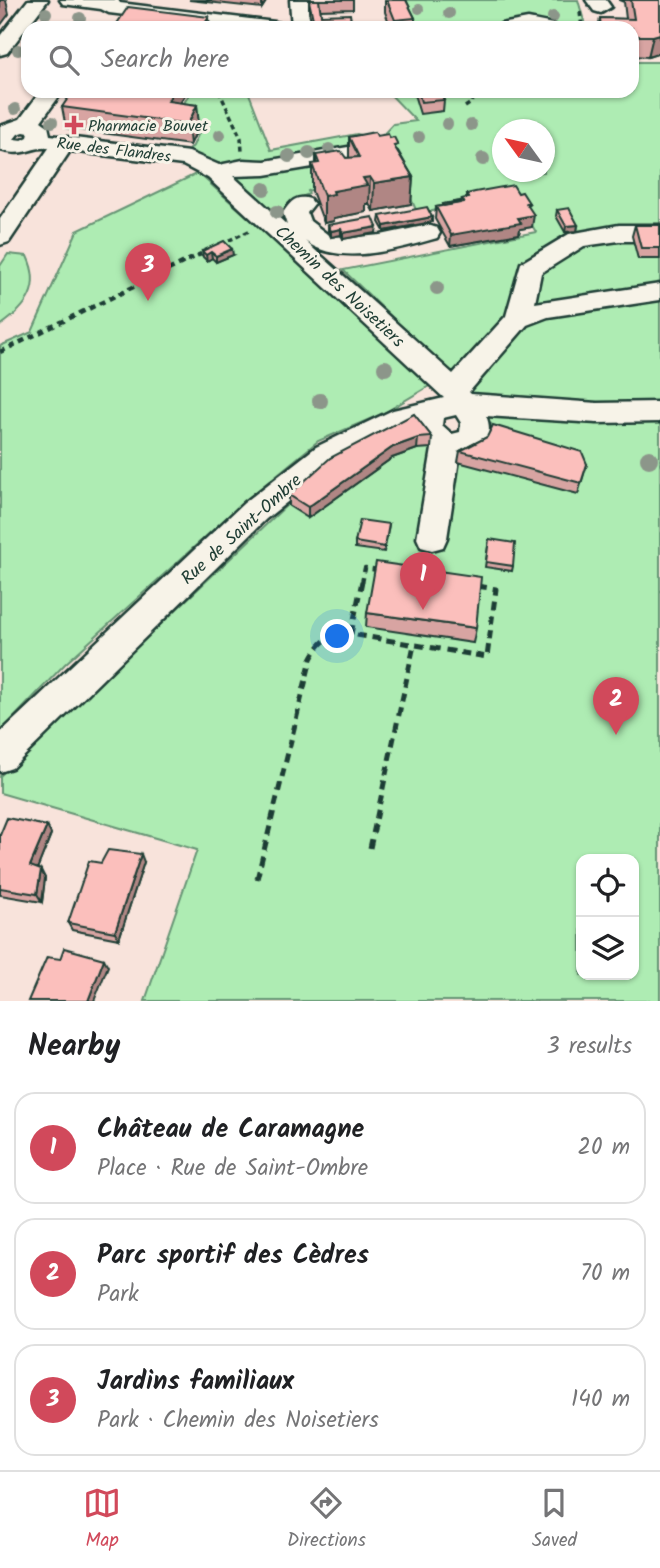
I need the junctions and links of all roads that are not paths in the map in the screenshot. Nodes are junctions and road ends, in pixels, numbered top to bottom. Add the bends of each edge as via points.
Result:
1 (38, 0) edge
2 (69, 0) edge
3 (300, 0) edge
4 (523, 7) dead end
5 (108, 8) edge
6 (22, 21) edge
7 (217, 21) edge
8 (300, 21) edge
9 (516, 21) edge
10 (21, 22) edge
11 (0, 49) edge
12 (49, 98) edge
13 (33, 133) junction
14 (1, 138) edge
15 (64, 143) junction
16 (360, 144) edge
17 (189, 159) joint
18 (231, 165) junction
19 (302, 204) dead end
20 (286, 229) junction
21 (428, 233) dead end
22 (660, 233) edge
23 (0, 237) edge
24 (660, 292) edge
25 (518, 319) junction
26 (458, 397) junction
27 (429, 410) junction
28 (660, 412) edge
29 (447, 446) junction
30 (431, 552) road end
31 (0, 756) edge

1 - 6 street
2 - 5 street
3 - 8 street
4 - 9 street
5 - 7 street
10 - 11 street
12 - 13 street
13 - 14 street via 10,129
13 - 15 street, Rue des Flandres
15 - 17 street, Rue des Flandres
15 - 23 street
16 - 18 street via 265,168
17 - 18 street, Chemin des Noisetiers
18 - 20 street, Chemin des Noisetiers
19 - 20 street via 295,213 299,225
20 - 21 street via 338,246
20 - 26 street, Chemin des Noisetiers
22 - 25 street via 578,239 530,269
24 - 25 street via 544,309
25 - 26 street
26 - 27 street, Rue de Saint-Ombre
26 - 28 street, Rue de Saint-Ombre via 597,414
26 - 29 street via 475,422 474,439
27 - 29 street via 428,428
27 - 31 street, Rue de Saint-Ombre via 403,417 326,455 265,503
29 - 30 street

